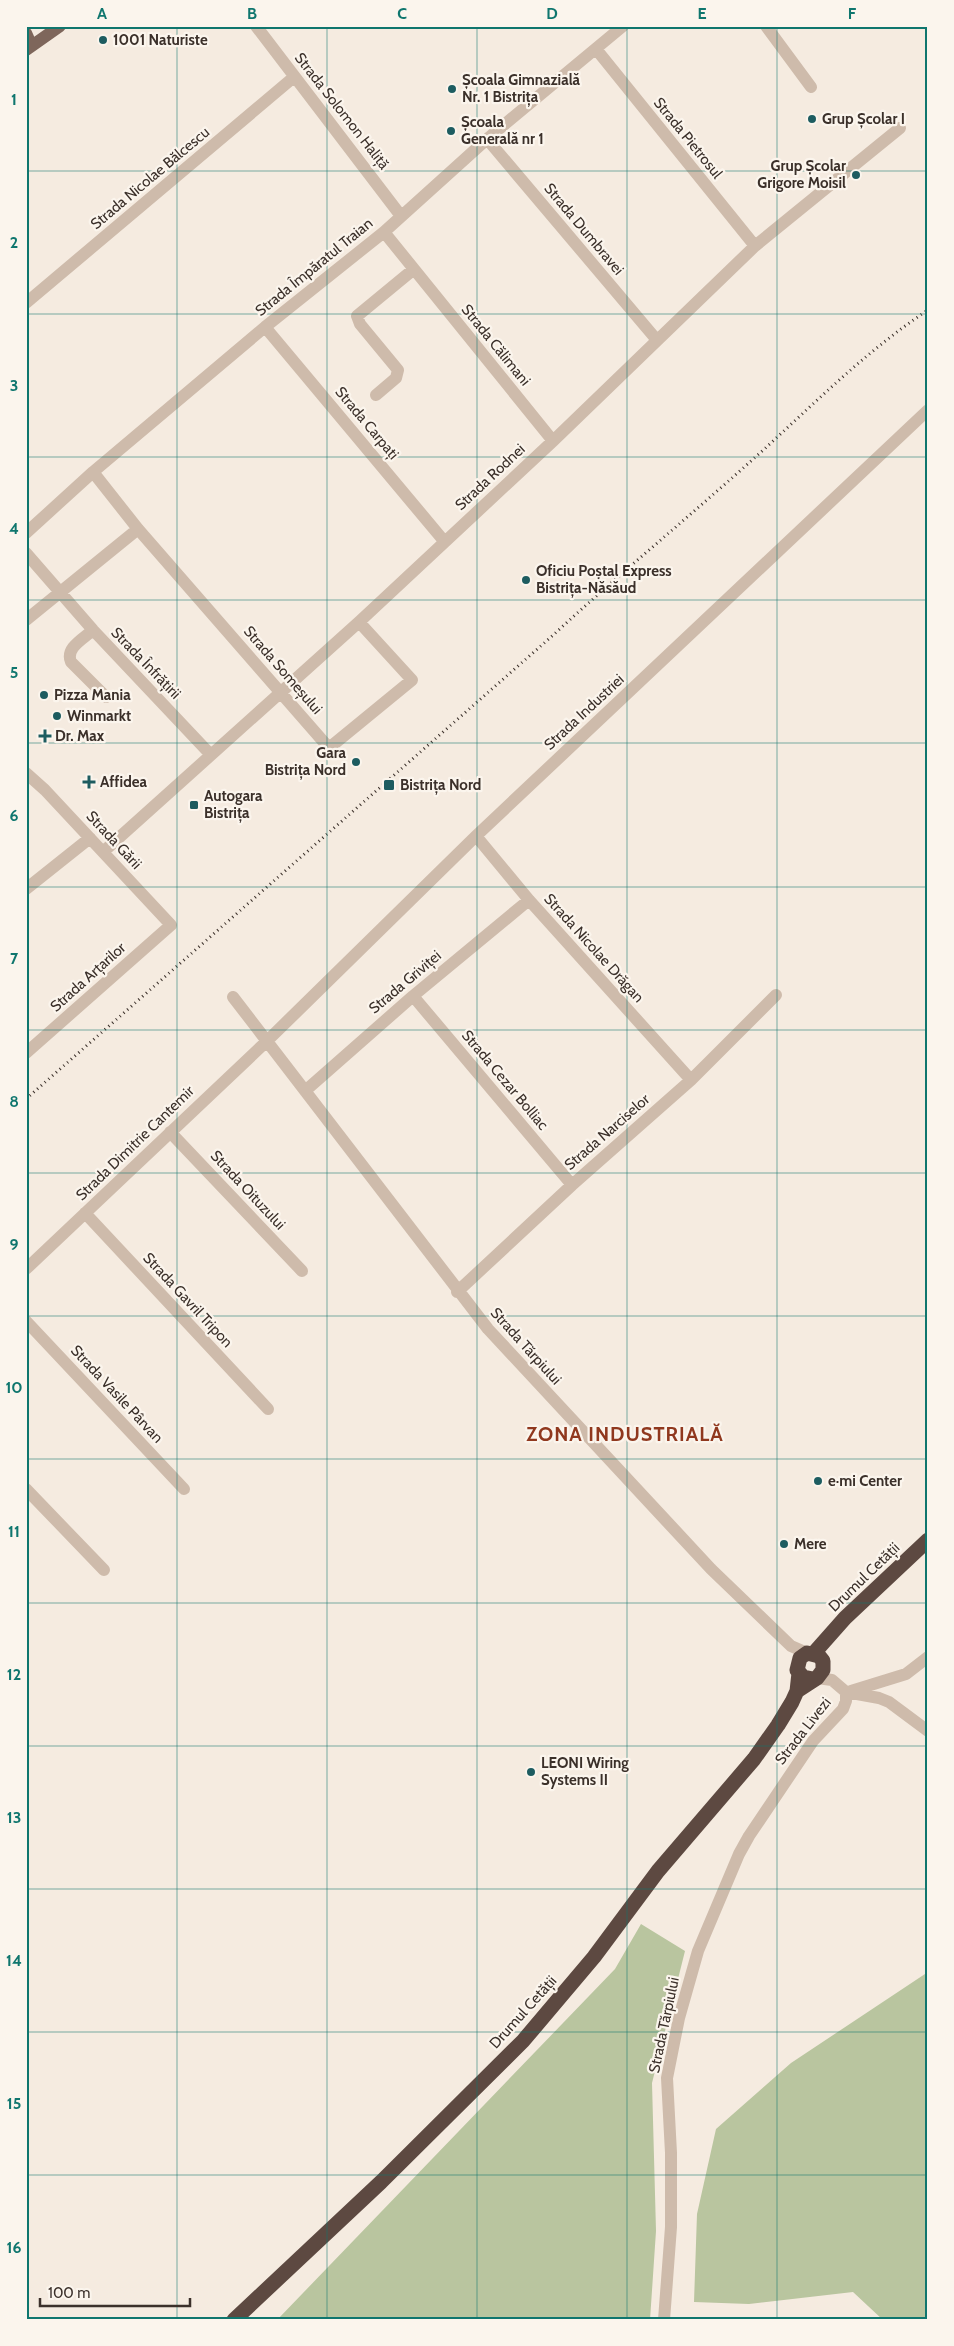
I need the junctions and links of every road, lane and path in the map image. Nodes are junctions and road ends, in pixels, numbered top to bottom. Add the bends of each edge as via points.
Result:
1 (60, 26) edge
2 (256, 26) edge
3 (623, 26) edge
4 (766, 26) edge
5 (26, 33) edge
6 (596, 49) junction
7 (26, 50) edge
8 (294, 77) junction
9 (811, 86) dead end
10 (900, 128) dead end
11 (487, 139) junction
12 (401, 216) junction
13 (384, 232) junction
14 (755, 246) junction
15 (414, 269) junction
16 (26, 304) edge
17 (265, 327) junction
18 (656, 339) junction
19 (376, 395) dead end
20 (928, 410) edge
21 (553, 440) junction
22 (93, 472) junction
23 (138, 529) junction
24 (26, 533) edge
25 (444, 540) junction
26 (26, 553) edge
27 (59, 592) junction
28 (26, 620) edge
29 (359, 622) junction
30 (93, 630) junction
31 (280, 691) junction
32 (106, 697) dead end
33 (211, 754) junction
34 (28, 773) edge
35 (476, 836) junction
36 (90, 838) junction
37 (103, 852) junction
38 (26, 889) edge
39 (529, 900) junction
40 (171, 925) joint
41 (776, 995) dead end
42 (413, 996) junction
43 (233, 997) dead end
44 (267, 1040) junction
45 (26, 1053) edge
46 (691, 1080) junction
47 (305, 1092) junction
48 (170, 1132) junction
49 (572, 1185) junction
50 (85, 1213) junction
51 (26, 1269) edge
52 (302, 1271) dead end
53 (457, 1292) junction
54 (26, 1321) edge
55 (268, 1409) dead end
56 (26, 1489) edge
57 (184, 1489) dead end
58 (928, 1540) edge
59 (104, 1570) dead end
60 (928, 1657) edge
61 (820, 1672) junction
62 (928, 1730) edge
63 (780, 1788) joint
64 (234, 2320) edge
65 (664, 2320) edge

1 - 7 main road
2 - 8 street, Strada Solomon Haliță
3 - 6 street, Strada Împăratul Traian
4 - 9 street
5 - 7 main road via 30,42
6 - 11 street, Strada Împăratul Traian
6 - 14 street, Strada Pietrosul
8 - 12 street, Strada Solomon Haliță
8 - 16 street, Strada Nicolae Bălcescu
10 - 14 street, Strada Rodnei
11 - 12 street, Strada Împăratul Traian
11 - 18 street, Strada Dumbravei
12 - 13 street, Strada Împăratul Traian
13 - 15 street, Strada Călimani
13 - 17 street, Strada Împăratul Traian
14 - 18 street, Strada Rodnei
15 - 19 street via 357,316 398,370 396,378
15 - 21 street, Strada Călimani
17 - 22 street, Strada Împăratul Traian
17 - 25 street, Strada Carpați
18 - 21 street, Strada Rodnei
20 - 35 street, Strada Industriei
21 - 25 street, Strada Rodnei
22 - 23 street, Strada Someșului
22 - 24 street, Strada Împăratul Traian
23 - 27 street
23 - 31 street, Strada Someșului
25 - 29 street, Strada Rodnei
26 - 27 street, Strada Înfrățirii
27 - 28 street
27 - 30 street, Strada Înfrățirii
29 - 31 street, Strada Rodnei
29 - 31 street, Strada Someșului via 412,680 330,748
30 - 32 street via 71,649 69,658
30 - 33 street, Strada Înfrățirii
31 - 33 street, Strada Rodnei
33 - 37 street, Strada Rodnei
34 - 36 street, Strada Gării
35 - 39 street, Strada Nicolae Drăgan
35 - 44 street, Strada Industriei
36 - 37 street, Strada Gării
36 - 38 street
37 - 40 street, Strada Gării
39 - 42 street, Strada Griviței
39 - 46 street, Strada Nicolae Drăgan
40 - 45 street, Strada Arțarilor
41 - 46 street, Strada Narciselor
42 - 47 street, Strada Griviței
42 - 49 street, Strada Cezar Bolliac
43 - 44 street, Strada Tărpiului
44 - 47 street, Strada Tărpiului
44 - 48 street, Strada Dimitrie Cantemir
46 - 49 street, Strada Narciselor
47 - 53 street, Strada Tărpiului
48 - 50 street, Strada Dimitrie Cantemir
48 - 52 street, Strada Oituzului
49 - 53 street, Strada Narciselor
50 - 51 street, Strada Dimitrie Cantemir
50 - 55 street, Strada Gavril Tripon
53 - 61 street, Strada Tărpiului via 493,1335 704,1561
54 - 57 street, Strada Vasile Pârvan
56 - 59 street
58 - 61 highway, Drumul Cetății via 845,1618 827,1641
60 - 61 street via 906,1674
61 - 62 street, Strada Livezi via 889,1702
61 - 63 street, Strada Livezi via 846,1701
61 - 64 highway, Drumul Cetății via 797,1691 778,1726 754,1759 658,1871 594,1956 523,2041 381,2182
63 - 65 street, Strada Tărpiului via 739,1854 698,1951 678,2018 668,2078 671,2227

